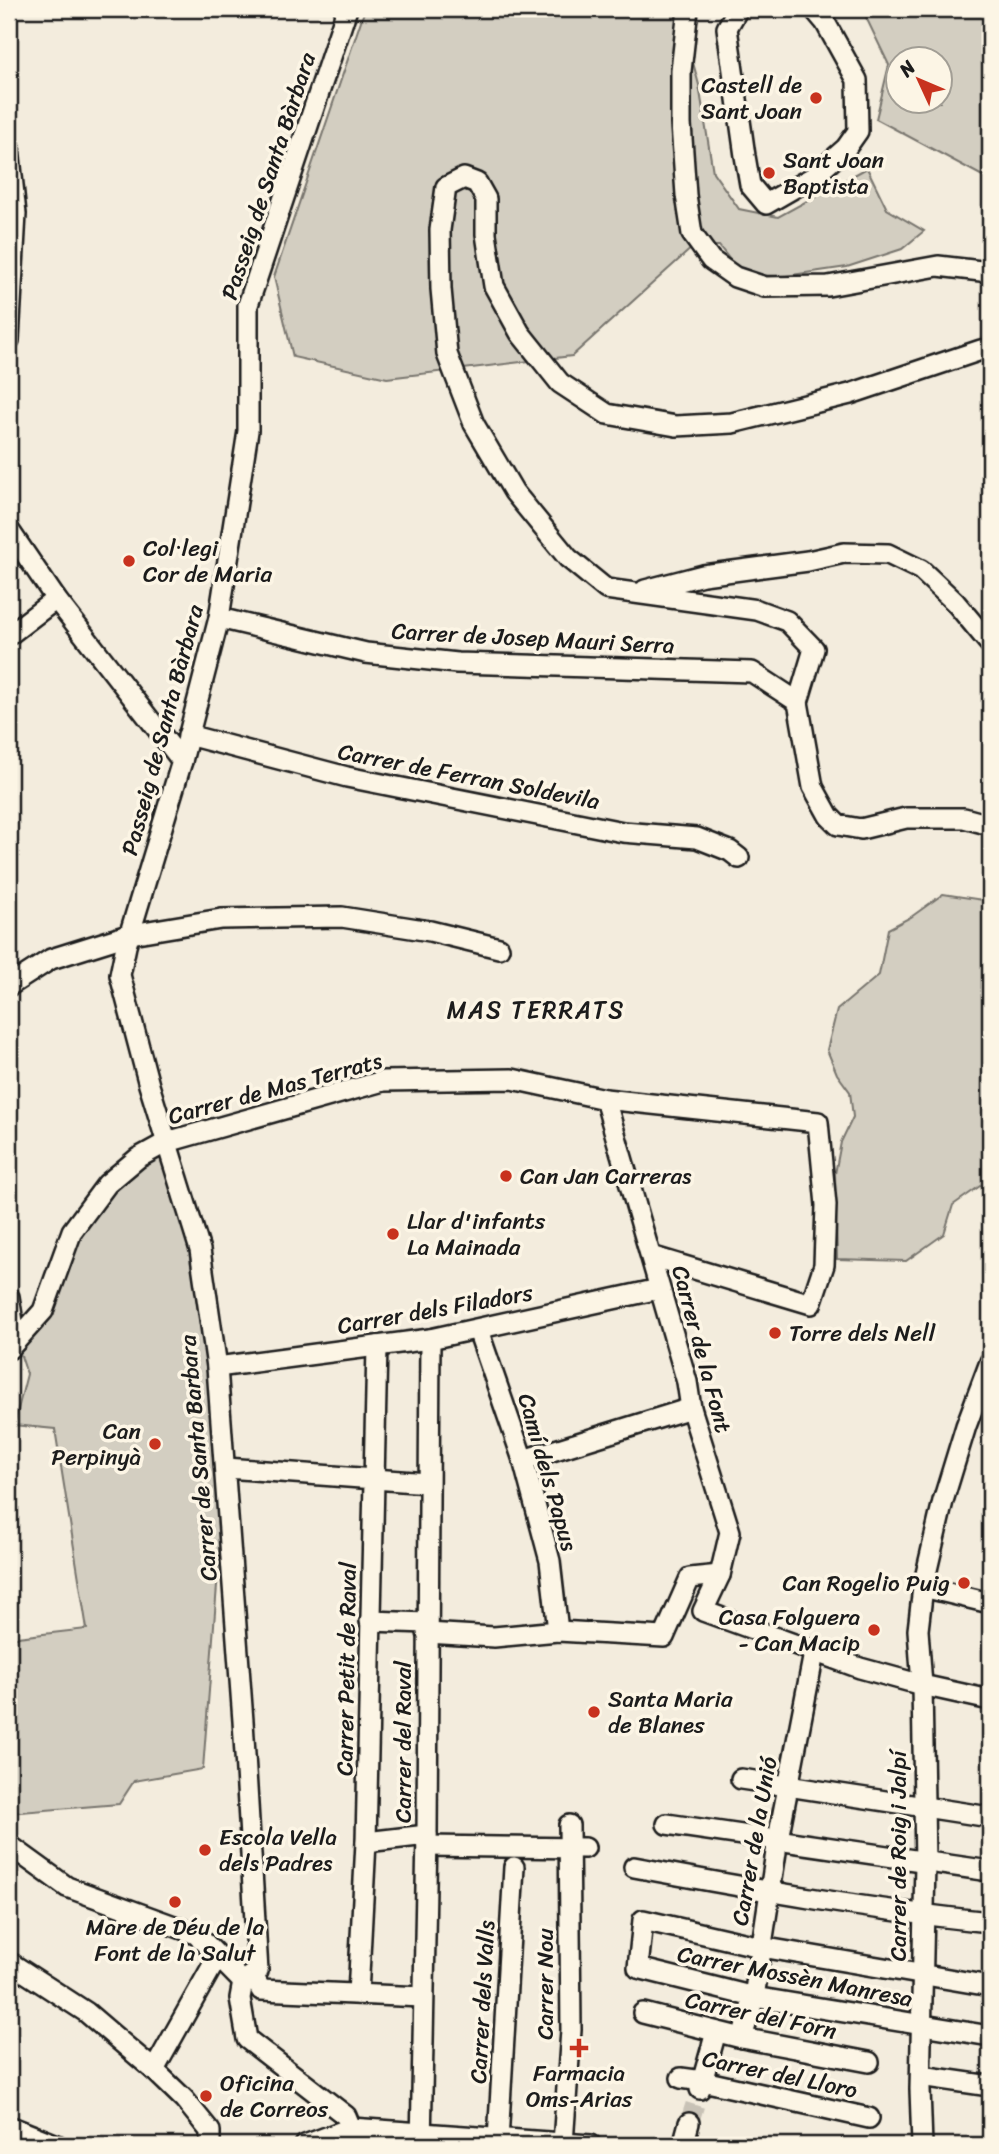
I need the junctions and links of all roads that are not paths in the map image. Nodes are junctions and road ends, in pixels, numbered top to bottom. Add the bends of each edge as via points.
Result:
1 (347, 9) edge
2 (688, 9) edge
3 (738, 9) edge
4 (814, 9) edge
5 (9, 147) edge
6 (11, 267) edge
7 (990, 274) edge
8 (9, 340) edge
9 (990, 349) edge
10 (9, 530) edge
11 (634, 593) junction
12 (56, 598) junction
13 (219, 618) junction
14 (9, 635) edge
15 (990, 644) edge
16 (798, 702) junction
17 (188, 735) junction
18 (182, 761) junction
19 (990, 825) edge
20 (739, 858) dead end
21 (131, 934) junction
22 (499, 948) dead end
23 (9, 986) edge
24 (605, 1099) junction
25 (167, 1142) junction
26 (651, 1256) junction
27 (659, 1289) junction
28 (9, 1297) edge
29 (478, 1330) junction
30 (430, 1339) junction
31 (13, 1345) edge
32 (377, 1346) junction
33 (990, 1362) edge
34 (218, 1367) junction
35 (691, 1408) junction
36 (523, 1460) junction
37 (226, 1468) junction
38 (376, 1479) junction
39 (428, 1483) junction
40 (720, 1575) junction
41 (923, 1587) junction
42 (990, 1603) edge
43 (370, 1621) junction
44 (427, 1628) junction
45 (558, 1631) junction
46 (814, 1653) junction
47 (922, 1685) junction
48 (990, 1700) edge
49 (741, 1779) dead end
50 (787, 1788) junction
51 (925, 1805) junction
52 (990, 1816) edge
53 (667, 1824) dead end
54 (569, 1825) dead end
55 (778, 1839) junction
56 (427, 1841) junction
57 (366, 1842) junction
58 (9, 1845) edge
59 (577, 1848) junction
60 (925, 1863) junction
61 (514, 1867) dead end
62 (634, 1867) dead end
63 (990, 1871) edge
64 (769, 1892) junction
65 (925, 1916) junction
66 (990, 1922) edge
67 (761, 1947) junction
68 (218, 1956) junction
69 (9, 1962) edge
70 (922, 1973) junction
71 (249, 1980) junction
72 (990, 1986) edge
73 (358, 1994) junction
74 (424, 1997) junction
75 (754, 1997) junction
76 (643, 2014) dead end
77 (923, 2026) junction
78 (716, 2032) junction
79 (990, 2036) edge
80 (742, 2038) junction
81 (869, 2062) dead end
82 (154, 2070) junction
83 (920, 2076) junction
84 (681, 2078) dead end
85 (702, 2085) junction
86 (990, 2086) edge
87 (869, 2118) dead end
88 (689, 2123) tunnel mouth
89 (9, 2126) edge
90 (351, 2129) junction
91 (422, 2140) edge
92 (477, 2142) edge
93 (500, 2142) edge
94 (563, 2143) junction
95 (57, 2145) edge
96 (210, 2145) edge
97 (305, 2145) edge
98 (591, 2145) edge
99 (683, 2145) edge
100 (922, 2145) edge

1 - 13 street, Passeig de Santa Bàrbara via 248,306 248,431
2 - 7 street via 681,71 686,195 692,234 711,260 735,277 765,287 828,286 938,267
3 - 4 street via 727,29 745,156 750,185 766,204 813,177 858,131 857,80
5 - 6 street via 16,214
6 - 8 street
9 - 11 street via 850,394 732,423 676,426 607,414 560,383 520,333 494,286 486,199 477,183 464,178 446,187 440,230 447,354 474,424 514,492 568,558 606,589
10 - 12 street
11 - 15 street via 703,575 844,553 888,554 921,570
11 - 16 street via 757,610 787,621 814,649
12 - 14 street
12 - 18 street
13 - 16 street, Carrer de Josep Mauri Serra via 366,653 457,663 751,672
13 - 17 street, Passeig de Santa Bàrbara
16 - 19 street via 813,787 838,825 861,829 906,818 964,818
17 - 18 street, Passeig de Santa Bàrbara
17 - 20 street, Carrer de Ferran Soldevila via 359,780 623,832 697,838
18 - 21 street, Passeig de Santa Bàrbara
21 - 22 street via 220,919 342,917
21 - 23 street via 51,959
21 - 25 street, Carrer de Santa Barbara via 120,975
24 - 25 street, Carrer de Mas Terrats via 512,1079 383,1081
24 - 26 street, Carrer de la Font
24 - 26 street, Carrer de Mas Terrats via 818,1122 826,1205 824,1265 811,1304
25 - 31 street, Carrer de Mas Terrats via 138,1158 107,1184 72,1231 43,1311
25 - 34 street, Carrer de Santa Barbara via 200,1250
26 - 27 street, Carrer de la Font
27 - 29 street, Carrer dels Filadors
27 - 35 street, Carrer de la Font
28 - 31 street
29 - 30 street, Carrer dels Filadors
29 - 36 street, Camí dels Papus
30 - 32 street, Carrer dels Filadors
30 - 39 street, Carrer del Raval
32 - 34 street, Carrer dels Filadors
32 - 38 street, Carrer Petit de Raval
33 - 41 street, Carrer de Roig i Jalpí via 943,1501
34 - 37 street, Carrer de Santa Barbara
35 - 36 street
35 - 40 street, Carrer de la Font via 730,1532
36 - 45 street, Camí dels Papus via 551,1561
37 - 38 street
37 - 71 street, Carrer de Santa Barbara via 257,1945 258,1971
38 - 39 street
38 - 43 street, Carrer Petit de Raval
39 - 44 street, Carrer del Raval
40 - 45 street via 690,1578 664,1637
40 - 46 street, Carrer de la Font via 703,1611
41 - 42 street
41 - 47 street, Carrer de Roig i Jalpí via 918,1630
43 - 44 street
43 - 57 street, Carrer Petit de Raval
44 - 45 street via 494,1637
44 - 56 street, Carrer del Raval
46 - 47 street
46 - 50 street, Carrer de la Unió
47 - 48 street
47 - 51 street, Carrer de Roig i Jalpí
49 - 50 street
50 - 51 street
50 - 55 street, Carrer de la Unió
51 - 52 street
51 - 60 street, Carrer de Roig i Jalpí
53 - 55 street
54 - 59 street, Carrer Nou
55 - 60 street
55 - 64 street, Carrer de la Unió
56 - 57 street
56 - 59 street
56 - 74 street, Carrer del Raval
57 - 73 street, Carrer Petit de Raval
58 - 68 street via 67,1887 196,1934
59 - 94 street, Carrer Nou
60 - 63 street
60 - 65 street, Carrer de Roig i Jalpí
61 - 93 street, Carrer dels Valls
62 - 64 street
64 - 65 street
64 - 67 street, Carrer de la Unió
65 - 66 street
65 - 70 street, Carrer de Roig i Jalpí
67 - 70 street
67 - 75 street, Carrer de la Unió
67 - 75 street, Carrer Mossèn Manresa via 643,1920 638,1968
68 - 71 street
68 - 82 street
69 - 82 street via 86,2012
70 - 72 street
70 - 77 street, Carrer de Roig i Jalpí
71 - 73 street via 261,1990
71 - 90 street, Carrer de Santa Barbara via 240,1998 247,2039 346,2116
73 - 74 street
74 - 91 street, Carrer del Raval
75 - 77 street, Carrer Mossèn Manresa
75 - 80 street, Carrer de la Unió
76 - 78 street, Carrer del Forn
77 - 79 street, Carrer Mossèn Manresa
77 - 83 street, Carrer de Roig i Jalpí
78 - 80 street, Carrer del Forn
78 - 85 street
80 - 81 street, Carrer del Forn
82 - 96 street via 210,2131
83 - 86 street
83 - 100 street, Carrer de Roig i Jalpí
84 - 85 street, Carrer del Lloro
85 - 87 street, Carrer del Lloro
88 - 99 street
89 - 95 street
90 - 91 street
90 - 97 street
91 - 92 street
92 - 93 street
93 - 94 street
94 - 98 street

